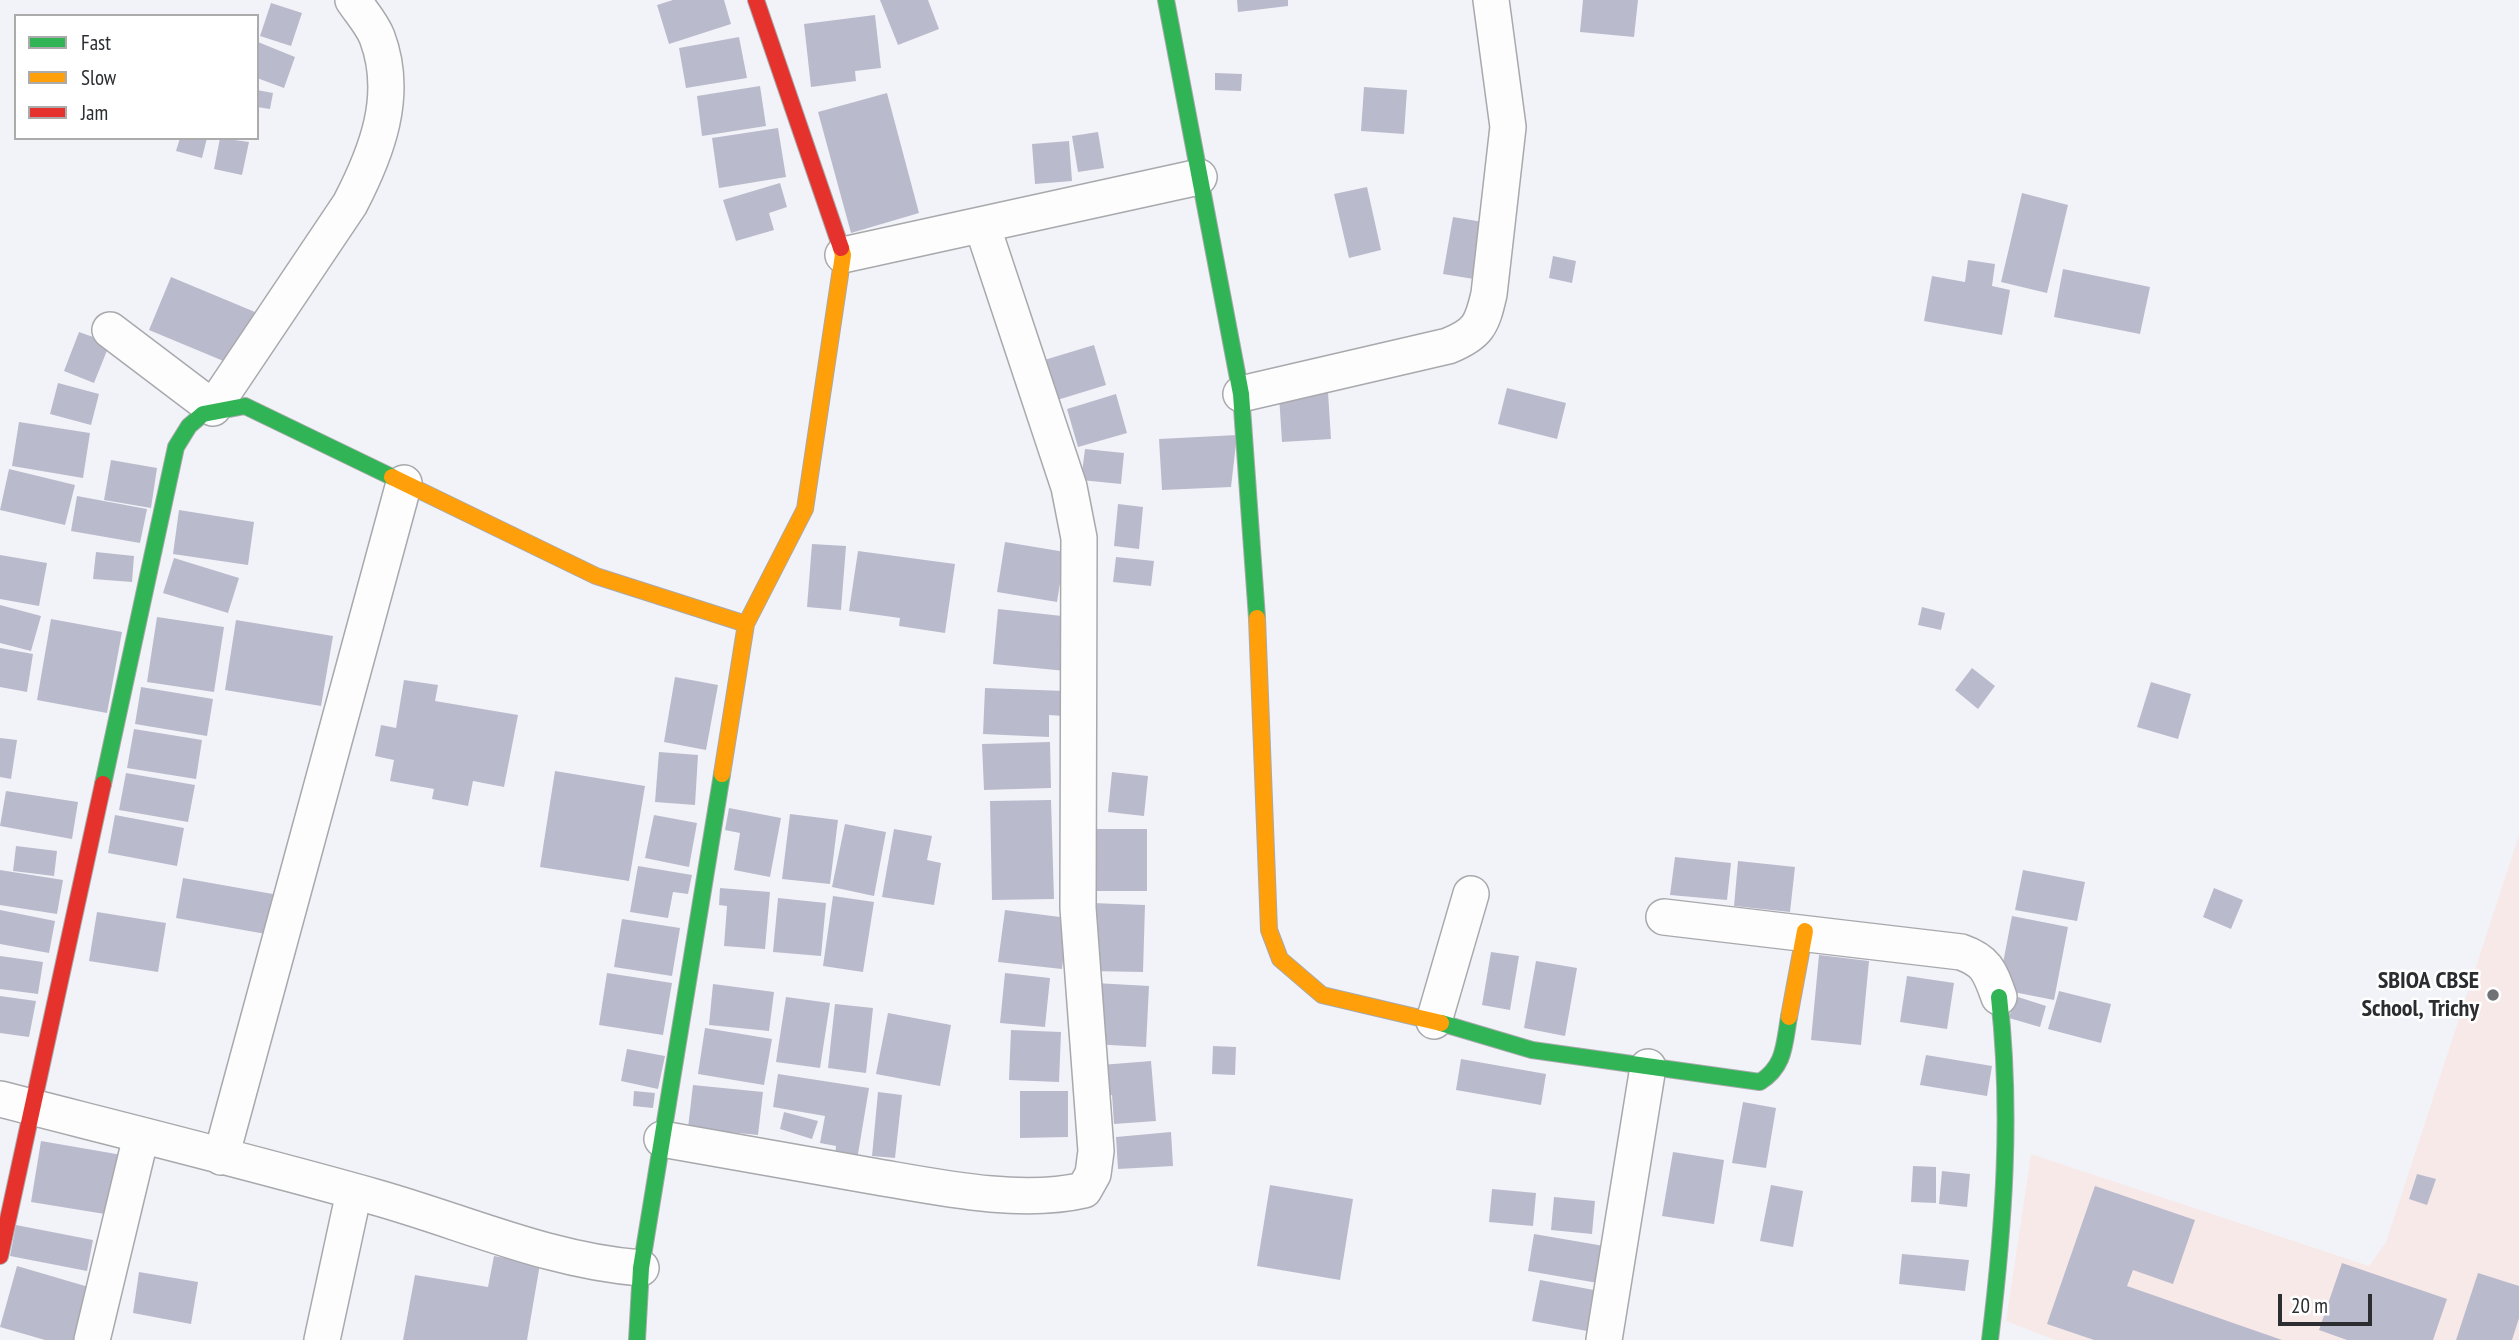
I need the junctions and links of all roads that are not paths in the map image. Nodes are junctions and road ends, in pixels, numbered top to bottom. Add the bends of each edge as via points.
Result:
1 (353, 0) edge
2 (756, 0) edge
3 (1166, 0) edge
4 (1491, 0) edge
5 (1199, 177) junction
6 (982, 225) junction
7 (844, 255) junction
8 (110, 330) dead end
9 (1241, 394) junction
10 (213, 408) junction
11 (404, 483) junction
12 (746, 624) junction
13 (1471, 894) dead end
14 (1664, 917) dead end
15 (1805, 931) junction
16 (1999, 998) joint
17 (1434, 1021) junction
18 (1648, 1067) junction
19 (0, 1099) edge
20 (34, 1108) junction
21 (141, 1136) junction
22 (662, 1139) junction
23 (221, 1157) junction
24 (354, 1192) junction
25 (0, 1256) edge
26 (641, 1268) junction
27 (92, 1340) edge
28 (322, 1340) edge
29 (636, 1340) edge
30 (1604, 1340) edge
31 (1990, 1340) edge

1 - 10 street via 376,34 386,64 383,125 369,168 350,204
2 - 7 street
3 - 5 street
4 - 9 street via 1508,127 1483,320 1469,338 1448,346
5 - 6 street
5 - 9 street
6 - 7 street
6 - 22 street via 1069,487 1079,538 1077,839 1096,1151 1093,1174 1084,1190 1067,1194 1007,1194 948,1189
7 - 12 street via 805,509
8 - 10 street
9 - 17 street via 1257,606 1269,930 1280,959 1322,995
10 - 11 street via 245,406
10 - 20 street via 188,423 176,447
11 - 12 street via 596,576
11 - 23 street
12 - 22 street
13 - 17 street
14 - 15 street
15 - 16 street via 1979,958
15 - 18 street via 1782,1056 1774,1073 1760,1082
16 - 31 street via 2008,1059 2007,1194
17 - 18 street via 1532,1050
18 - 30 street
19 - 20 street
20 - 21 street
20 - 25 street
21 - 23 street
21 - 27 street
22 - 26 street
23 - 24 street
24 - 26 street via 555,1254 597,1265
24 - 28 street
26 - 29 street

